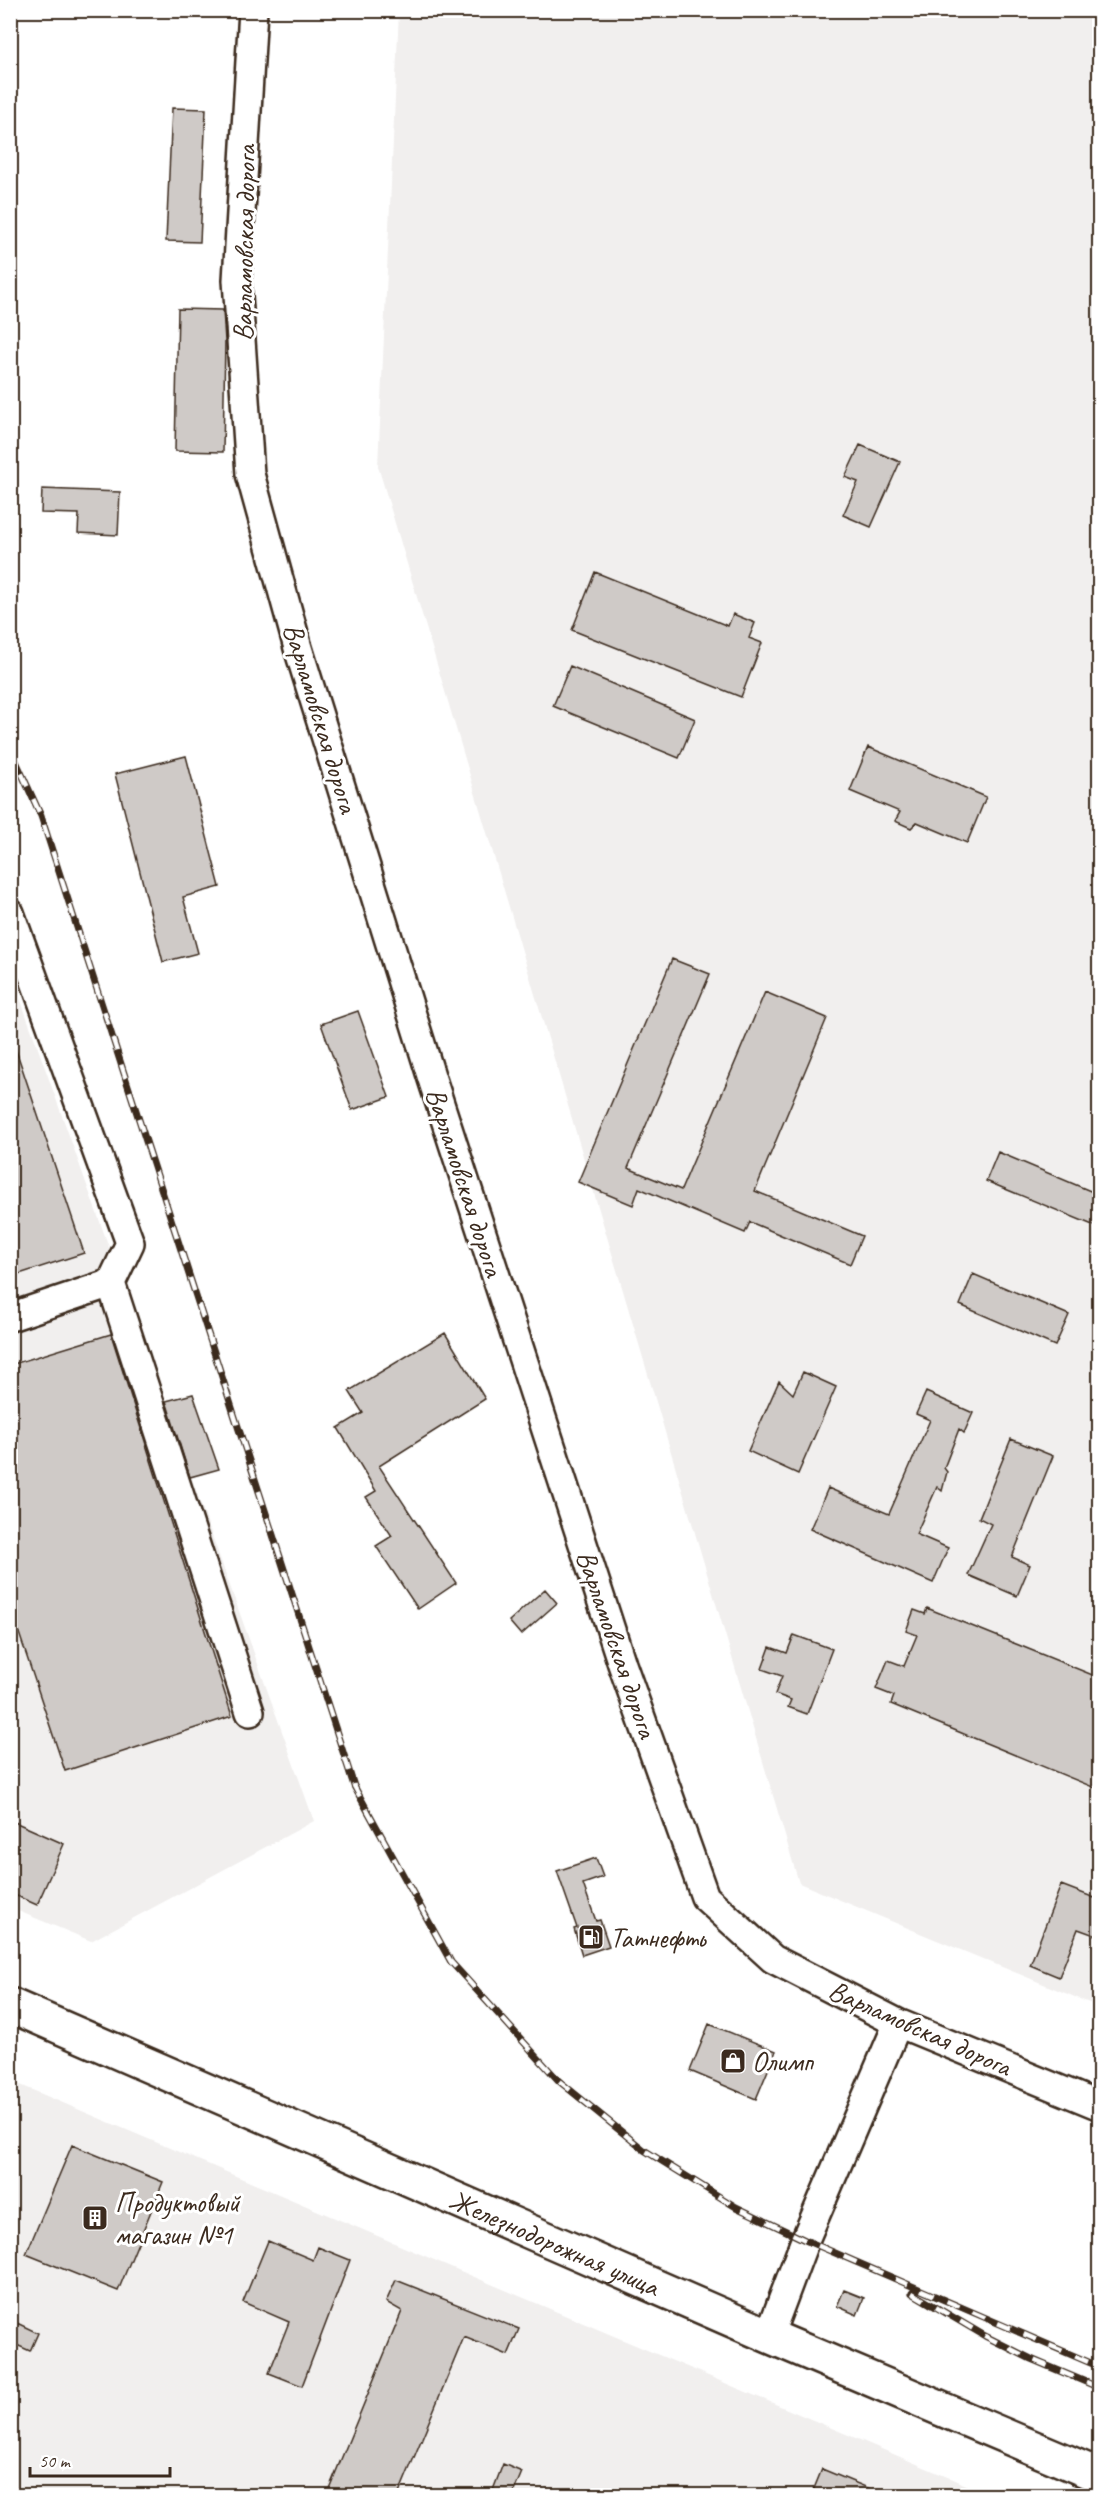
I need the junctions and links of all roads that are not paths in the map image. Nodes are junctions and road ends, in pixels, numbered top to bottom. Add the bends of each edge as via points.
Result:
1 (253, 10) edge
2 (10, 913) edge
3 (111, 1283) junction
4 (10, 1317) edge
5 (250, 1712) dead end
6 (10, 2005) edge
7 (898, 2023) junction
8 (1100, 2106) edge
9 (768, 2336) junction
10 (1100, 2476) edge

1 - 7 street, Варламовская дорога via 237,280 250,474 298,648 439,1102 621,1664 705,1897 773,1959
2 - 3 street via 130,1243
3 - 4 street
3 - 5 street
6 - 9 main road, Железнодорожная улица
7 - 8 street, Варламовская дорога
7 - 9 street
9 - 10 main road, Железнодорожная улица

